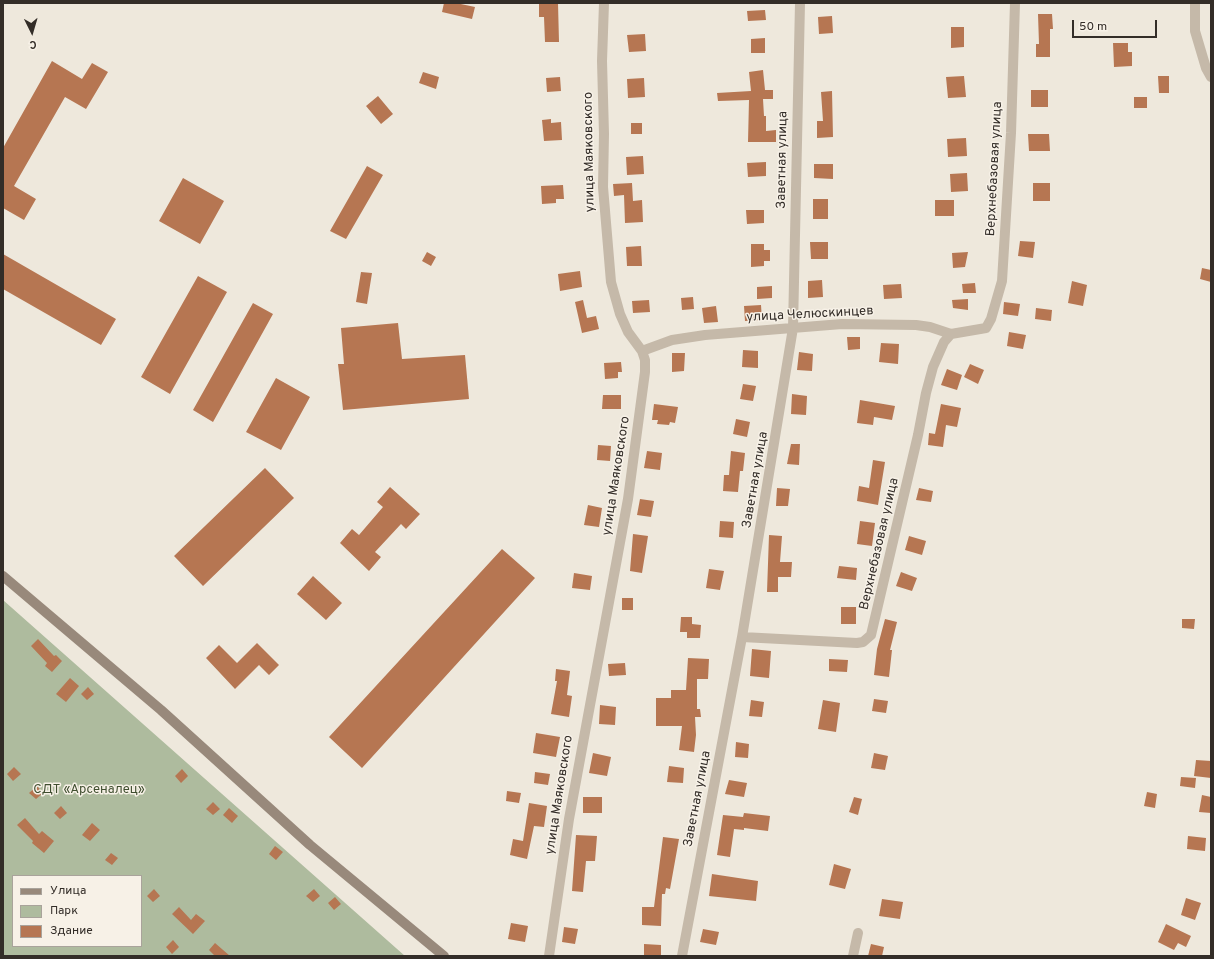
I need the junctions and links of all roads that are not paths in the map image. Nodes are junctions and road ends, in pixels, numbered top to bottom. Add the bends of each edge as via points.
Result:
1 (604, 3) edge
2 (800, 3) edge
3 (1015, 3) edge
4 (1196, 3) edge
5 (1211, 78) edge
6 (793, 328) junction
7 (980, 330) joint
8 (952, 334) junction
9 (642, 351) junction
10 (3, 576) edge
11 (742, 637) junction
12 (858, 933) dead end
13 (444, 956) edge
14 (549, 956) edge
15 (682, 956) edge
16 (853, 956) edge

1 - 9 street, улица Маяковского via 602,187 606,245 611,282 620,314 628,332
2 - 6 street, Заветная улица
3 - 7 street, Верхнебазовая улица via 1002,281 991,320 986,328
4 - 5 street via 1195,31
6 - 8 street, улица Челюскинцев via 842,324 916,325
6 - 9 street, улица Челюскинцев via 672,340
6 - 11 street, Заветная улица
7 - 8 street, улица Челюскинцев
8 - 11 street, Верхнебазовая улица via 944,342 933,367 926,393 917,443 871,635 863,642 857,643
9 - 14 street, улица Маяковского via 645,372 628,499 570,812
10 - 13 street via 161,710 310,845
11 - 15 street, Заветная улица
12 - 16 street

